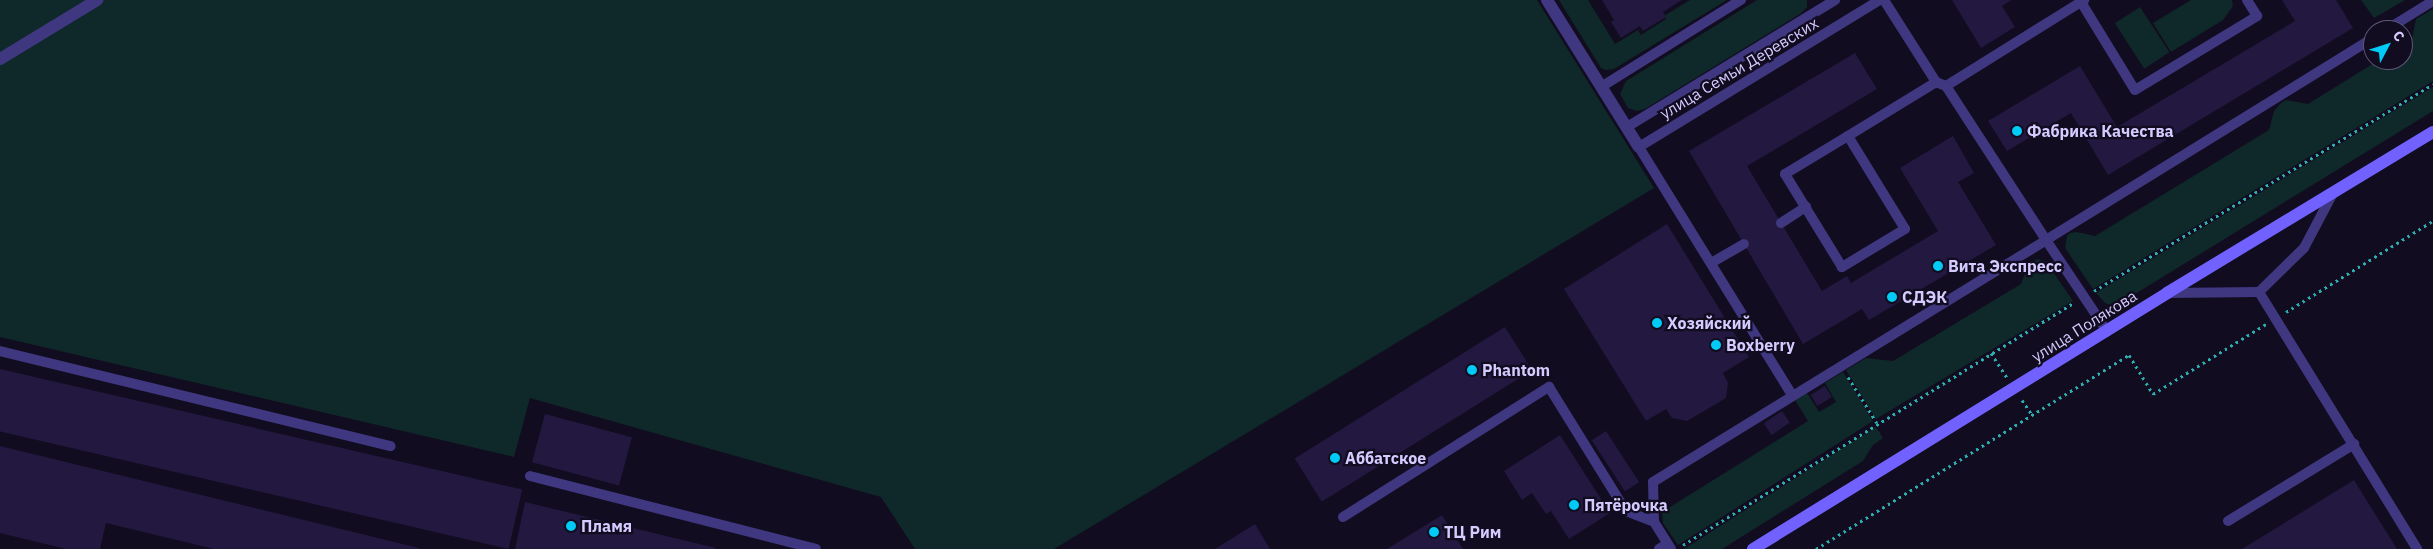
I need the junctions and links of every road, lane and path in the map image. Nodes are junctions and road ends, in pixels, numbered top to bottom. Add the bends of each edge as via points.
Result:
1 (97, 0) edge
2 (1547, 0) edge
3 (1741, 0) edge
4 (1835, 0) edge
5 (1882, 0) edge
6 (2248, 0) edge
7 (2082, 1) edge
8 (2433, 1) edge
9 (2402, 20) edge
10 (2363, 44) edge
11 (0, 59) edge
12 (1936, 82) junction
13 (2433, 84) edge
14 (1946, 86) junction
15 (1601, 88) junction
16 (1627, 127) junction
17 (2432, 134) edge
18 (1848, 136) junction
19 (1640, 147) junction
20 (2333, 193) junction
21 (1806, 207) junction
22 (1781, 223) dead end
23 (2046, 240) junction
24 (1744, 244) dead end
25 (1711, 264) junction
26 (2259, 292) junction
27 (2168, 293) junction
28 (2084, 297) junction
29 (2107, 331) junction
30 (0, 351) edge
31 (2129, 355) dead end
32 (1840, 365) junction
33 (1792, 394) junction
34 (1877, 424) junction
35 (2354, 444) junction
36 (391, 446) dead end
37 (530, 476) dead end
38 (1343, 517) dead end
39 (2228, 521) dead end
40 (1654, 522) junction
41 (1668, 548) edge
42 (816, 549) edge
43 (1753, 549) edge
44 (1816, 549) edge
45 (2418, 549) edge

1 - 11 street
2 - 15 street
3 - 15 lane
4 - 16 lane
5 - 12 lane
5 - 19 lane, улица Семьи Деревских
6 - 7 lane via 2257,16 2135,90
7 - 14 lane
8 - 9 lane
10 - 23 lane
12 - 14 lane
12 - 18 lane
13 - 28 path
14 - 23 lane
15 - 16 street
16 - 19 street
17 - 20 main road, улица Полякова
18 - 21 lane via 1785,174
18 - 21 lane via 1905,229 1842,267
19 - 25 lane
20 - 26 lane via 2304,248
20 - 27 main road, улица Полякова
21 - 22 lane
23 - 28 lane
23 - 32 lane
24 - 25 lane
25 - 33 lane
26 - 27 lane
26 - 35 lane
27 - 29 main road, улица Полякова
28 - 29 lane
28 - 34 path
29 - 43 main road, улица Полякова
30 - 36 lane
31 - 44 path
32 - 33 lane
32 - 34 path
33 - 40 lane via 1652,482
34 - 41 path
35 - 39 lane
35 - 45 lane
37 - 42 lane
38 - 40 lane via 1549,387 1626,511
40 - 41 lane

